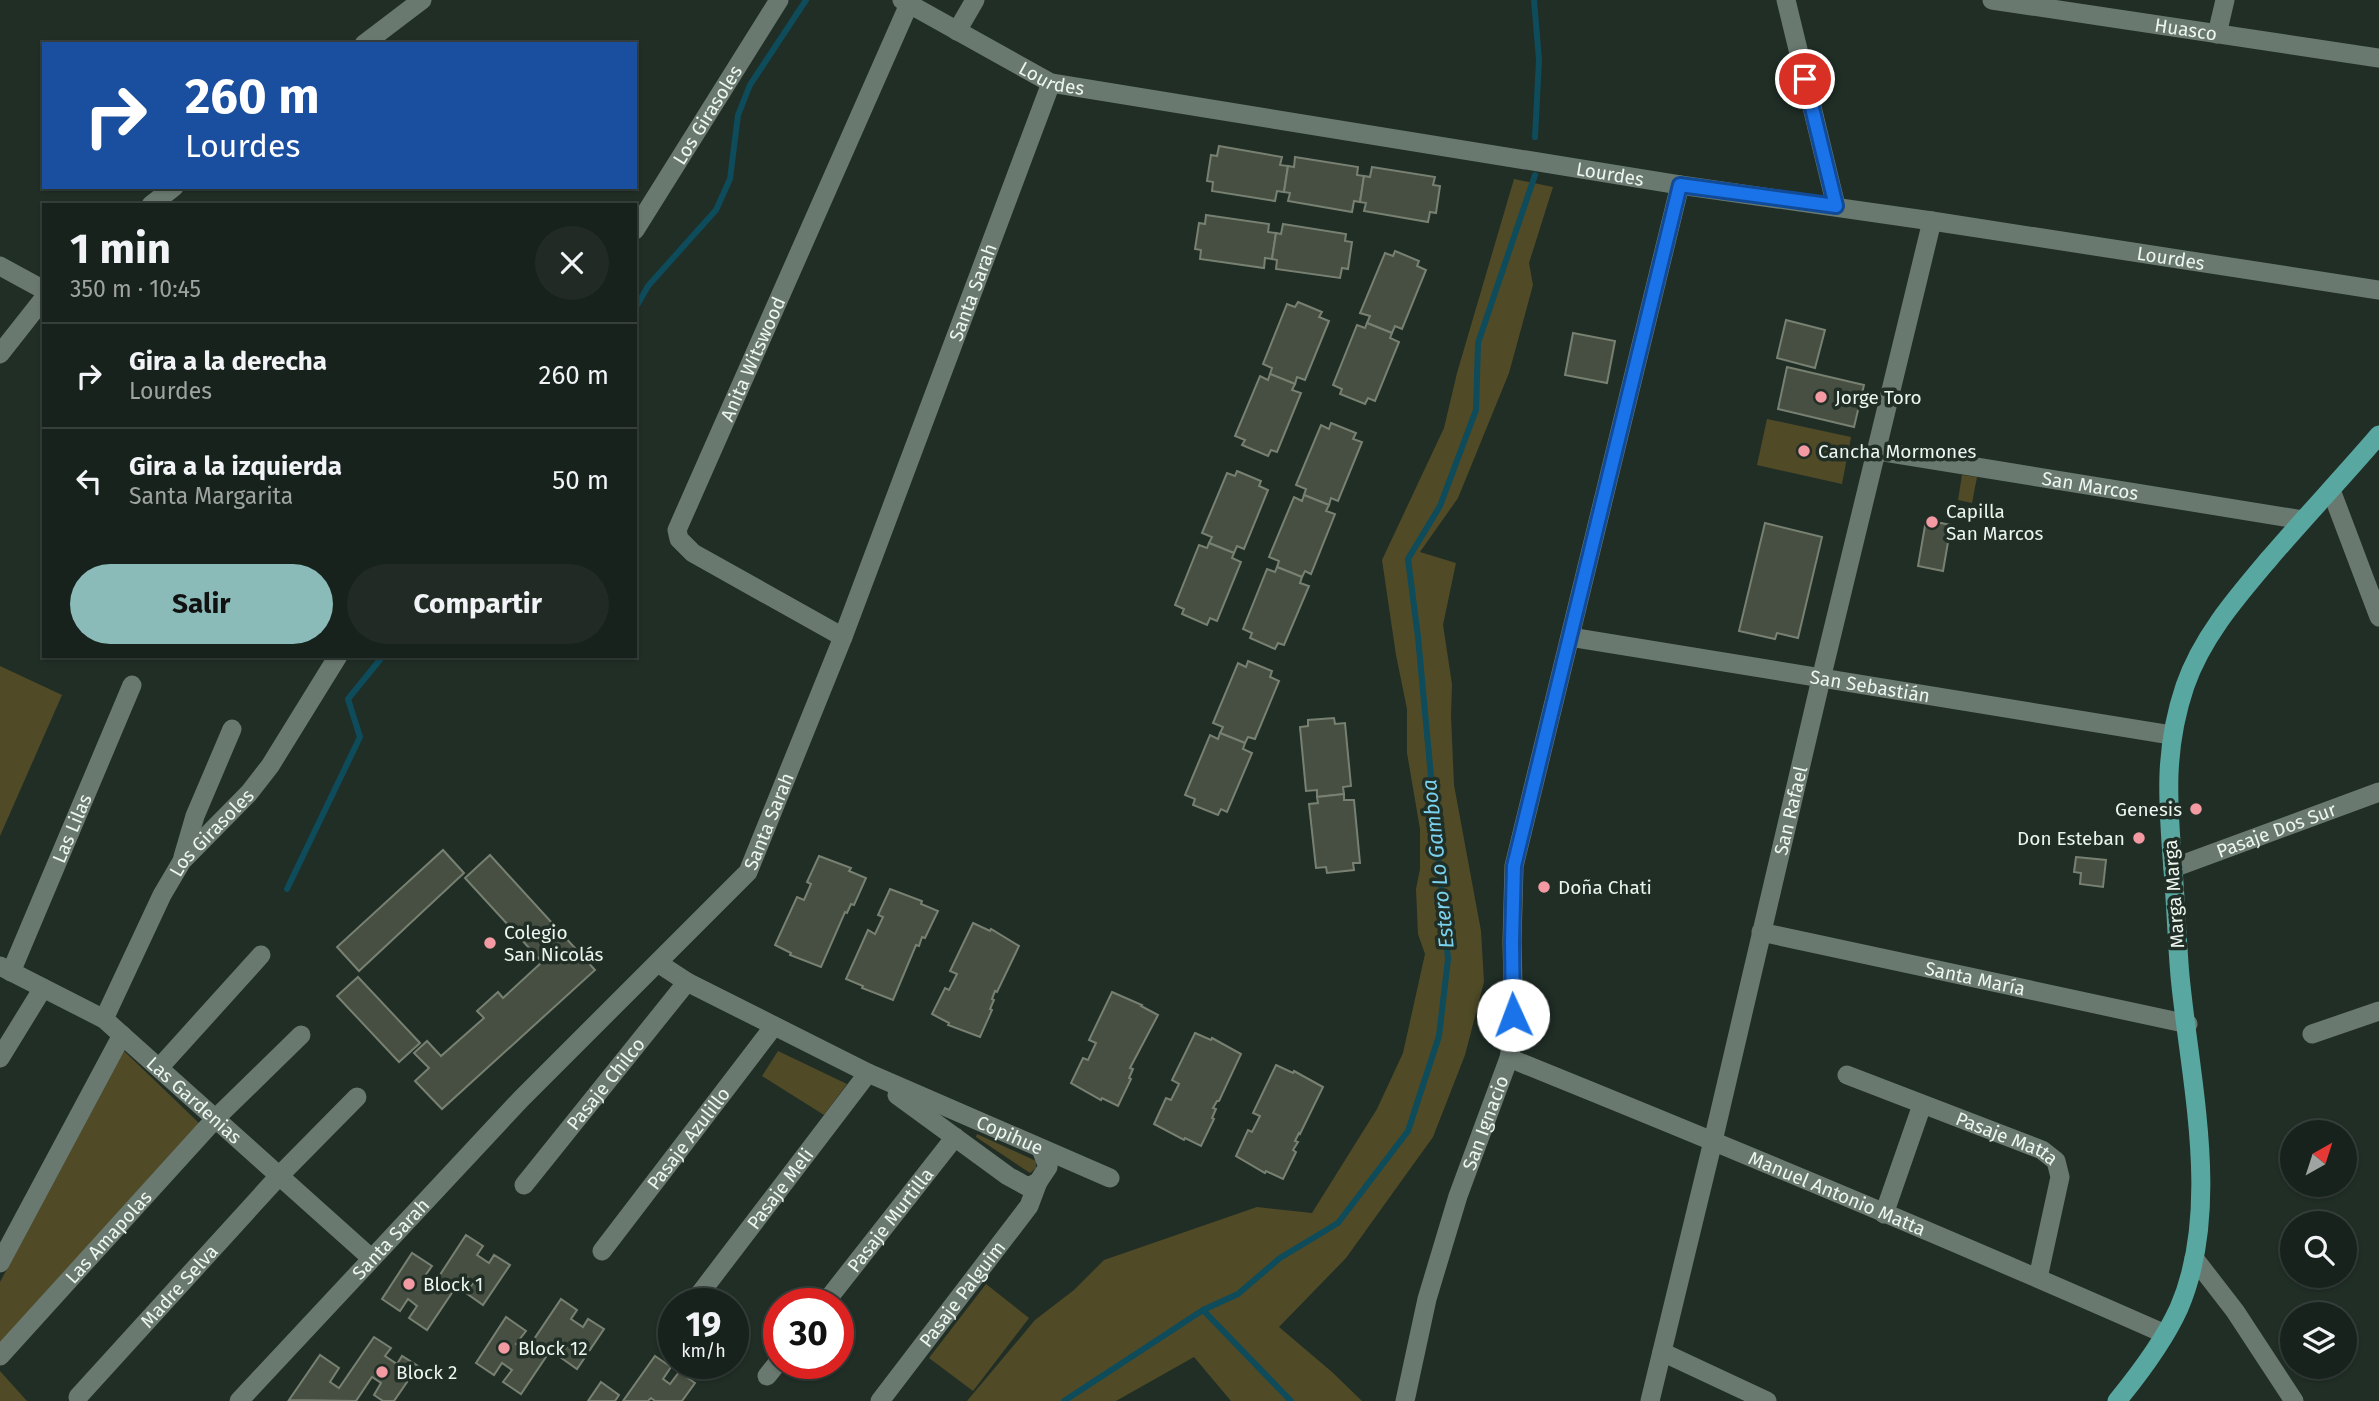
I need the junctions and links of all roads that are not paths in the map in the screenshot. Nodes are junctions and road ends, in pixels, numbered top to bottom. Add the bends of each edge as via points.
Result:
1 (422, 0) edge
2 (779, 0) edge
3 (975, 0) edge
4 (1786, 0) edge
5 (1994, 0) edge
6 (2225, 0) edge
7 (906, 2) edge
8 (957, 31) junction
9 (2217, 34) junction
10 (367, 42) edge
11 (2379, 58) edge
12 (1051, 83) junction
13 (1680, 185) junction
14 (171, 189) edge
15 (154, 203) edge
16 (1836, 206) junction
17 (1932, 221) junction
18 (637, 227) edge
19 (0, 266) edge
20 (42, 289) edge
21 (2379, 290) edge
22 (42, 301) edge
23 (0, 354) edge
24 (2379, 435) edge
25 (1878, 451) junction
26 (2331, 490) junction
27 (2303, 520) junction
28 (2379, 617) edge
29 (843, 637) junction
30 (1570, 637) junction
31 (337, 658) edge
32 (1821, 679) junction
33 (132, 685) dead end
34 (232, 729) dead end
35 (2171, 735) junction
36 (2379, 792) edge
37 (182, 861) junction
38 (2173, 868) junction
39 (1761, 932) junction
40 (261, 955) dead end
41 (658, 963) junction
42 (6, 969) edge
43 (688, 982) junction
44 (43, 988) junction
45 (2379, 1011) edge
46 (104, 1019) junction
47 (2188, 1024) junction
48 (774, 1026) junction
49 (2312, 1034) dead end
50 (122, 1035) junction
51 (301, 1035) dead end
52 (0, 1058) edge
53 (1509, 1058) junction
54 (159, 1068) junction
55 (868, 1073) junction
56 (1847, 1075) dead end
57 (357, 1097) dead end
58 (1922, 1105) junction
59 (215, 1119) junction
60 (954, 1137) junction
61 (1713, 1141) junction
62 (1041, 1149) junction
63 (279, 1176) junction
64 (1110, 1178) dead end
65 (1038, 1182) junction
66 (524, 1185) dead end
67 (1884, 1214) junction
68 (602, 1251) dead end
69 (371, 1258) junction
70 (2194, 1258) junction
71 (0, 1263) edge
72 (2038, 1278) junction
73 (704, 1288) edge
74 (836, 1288) edge
75 (2165, 1334) junction
76 (1662, 1352) junction
77 (0, 1356) edge
78 (78, 1397) dead end
79 (239, 1401) edge
80 (880, 1401) edge
81 (1405, 1401) edge
82 (1650, 1401) edge
83 (1767, 1401) edge
84 (2117, 1401) edge
85 (2294, 1401) edge

1 - 10 street
2 - 18 street, Los Girasoles
3 - 8 street
4 - 16 street
5 - 9 street, Huasco
6 - 9 street
7 - 8 street, Lourdes
7 - 29 street, Anita Witswood via 677,530 693,553
8 - 12 street, Lourdes
9 - 11 street, Huasco
12 - 13 street, Lourdes
12 - 29 street, Santa Sarah
13 - 16 street, Lourdes
13 - 30 street, San Ignacio
14 - 15 street
16 - 17 street, Lourdes
17 - 21 street, Lourdes
17 - 25 street, San Rafael
19 - 20 street
22 - 23 street
24 - 26 main road, Marga Marga
25 - 27 street, San Marcos
25 - 32 street, San Rafael
26 - 27 main road, Marga Marga
26 - 28 street
27 - 35 main road, Marga Marga via 2231,603 2200,650
29 - 41 street, Santa Sarah via 748,872
30 - 32 street, San Sebastián
30 - 53 street, San Ignacio via 1514,866 1514,1031
31 - 37 street, Los Girasoles via 270,766
32 - 35 street, San Sebastián
32 - 39 street, San Rafael
33 - 42 street, Las Lilas
34 - 37 street via 195,816
35 - 38 main road, Marga Marga via 2167,799
36 - 38 street, Pasaje Dos Sur
37 - 46 street, Los Girasoles
38 - 47 main road, Marga Marga via 2180,978
39 - 47 street, Santa María
39 - 61 street, San Rafael
40 - 54 street
41 - 43 street, Copihue
41 - 69 street, Santa Sarah
42 - 44 street, Las Gardenias
43 - 48 street, Copihue
43 - 66 street, Pasaje Chilco
44 - 46 street, Las Gardenias
44 - 52 street
45 - 49 street
46 - 50 street, Las Gardenias
47 - 70 main road, Marga Marga via 2200,1181
48 - 55 street, Copihue
48 - 68 street, Pasaje Azulillo
50 - 54 street, Las Gardenias
50 - 71 street
51 - 59 street, Las Amapolas
53 - 61 street, Manuel Antonio Matta
53 - 81 street, San Ignacio via 1458,1196 1427,1299
54 - 59 street, Las Gardenias
55 - 60 street, Copihue
55 - 62 street, Copihue
55 - 73 street, Pasaje Meli
56 - 58 street, Pasaje Matta
57 - 63 street, Madre Selva
58 - 67 street
58 - 72 street, Pasaje Matta via 2042,1150 2056,1161 2060,1177
59 - 63 street, Las Gardenias
59 - 77 street, Las Amapolas
60 - 65 street, Copihue via 1022,1184 1028,1187
60 - 74 street, Pasaje Murtilla
61 - 67 street, Manuel Antonio Matta
61 - 76 street, San Rafael
62 - 64 street
62 - 65 street, Copihue via 1048,1167
63 - 69 street, Las Gardenias
63 - 78 street, Madre Selva
65 - 80 street, Pasaje Palguim via 1029,1206
67 - 72 street, Manuel Antonio Matta
69 - 79 street, Santa Sarah
70 - 75 main road, Marga Marga
70 - 85 street
72 - 75 street, Manuel Antonio Matta
75 - 84 main road, Marga Marga
76 - 82 street, San Rafael
76 - 83 street

